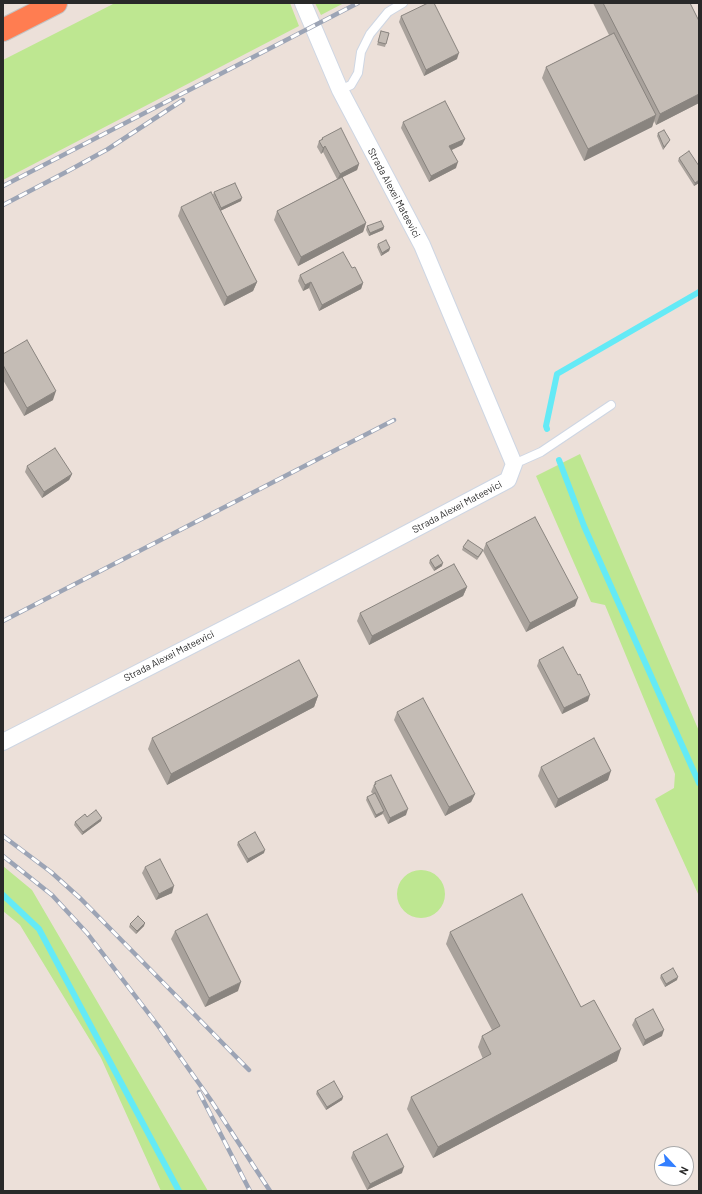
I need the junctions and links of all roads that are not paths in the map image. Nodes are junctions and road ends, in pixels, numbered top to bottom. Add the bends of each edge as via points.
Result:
1 (56, 3) edge
2 (303, 3) edge
3 (403, 3) edge
4 (3, 30) edge
5 (340, 90) junction
6 (611, 405) dead end
7 (514, 464) junction
8 (3, 742) edge

1 - 4 highway
2 - 5 street, Strada Alexei Mateevici
3 - 5 lane via 388,12 370,34 361,52 358,73 351,85
5 - 7 street, Strada Alexei Mateevici via 422,245
6 - 7 lane via 541,452
7 - 8 street, Strada Alexei Mateevici via 508,480 490,491

